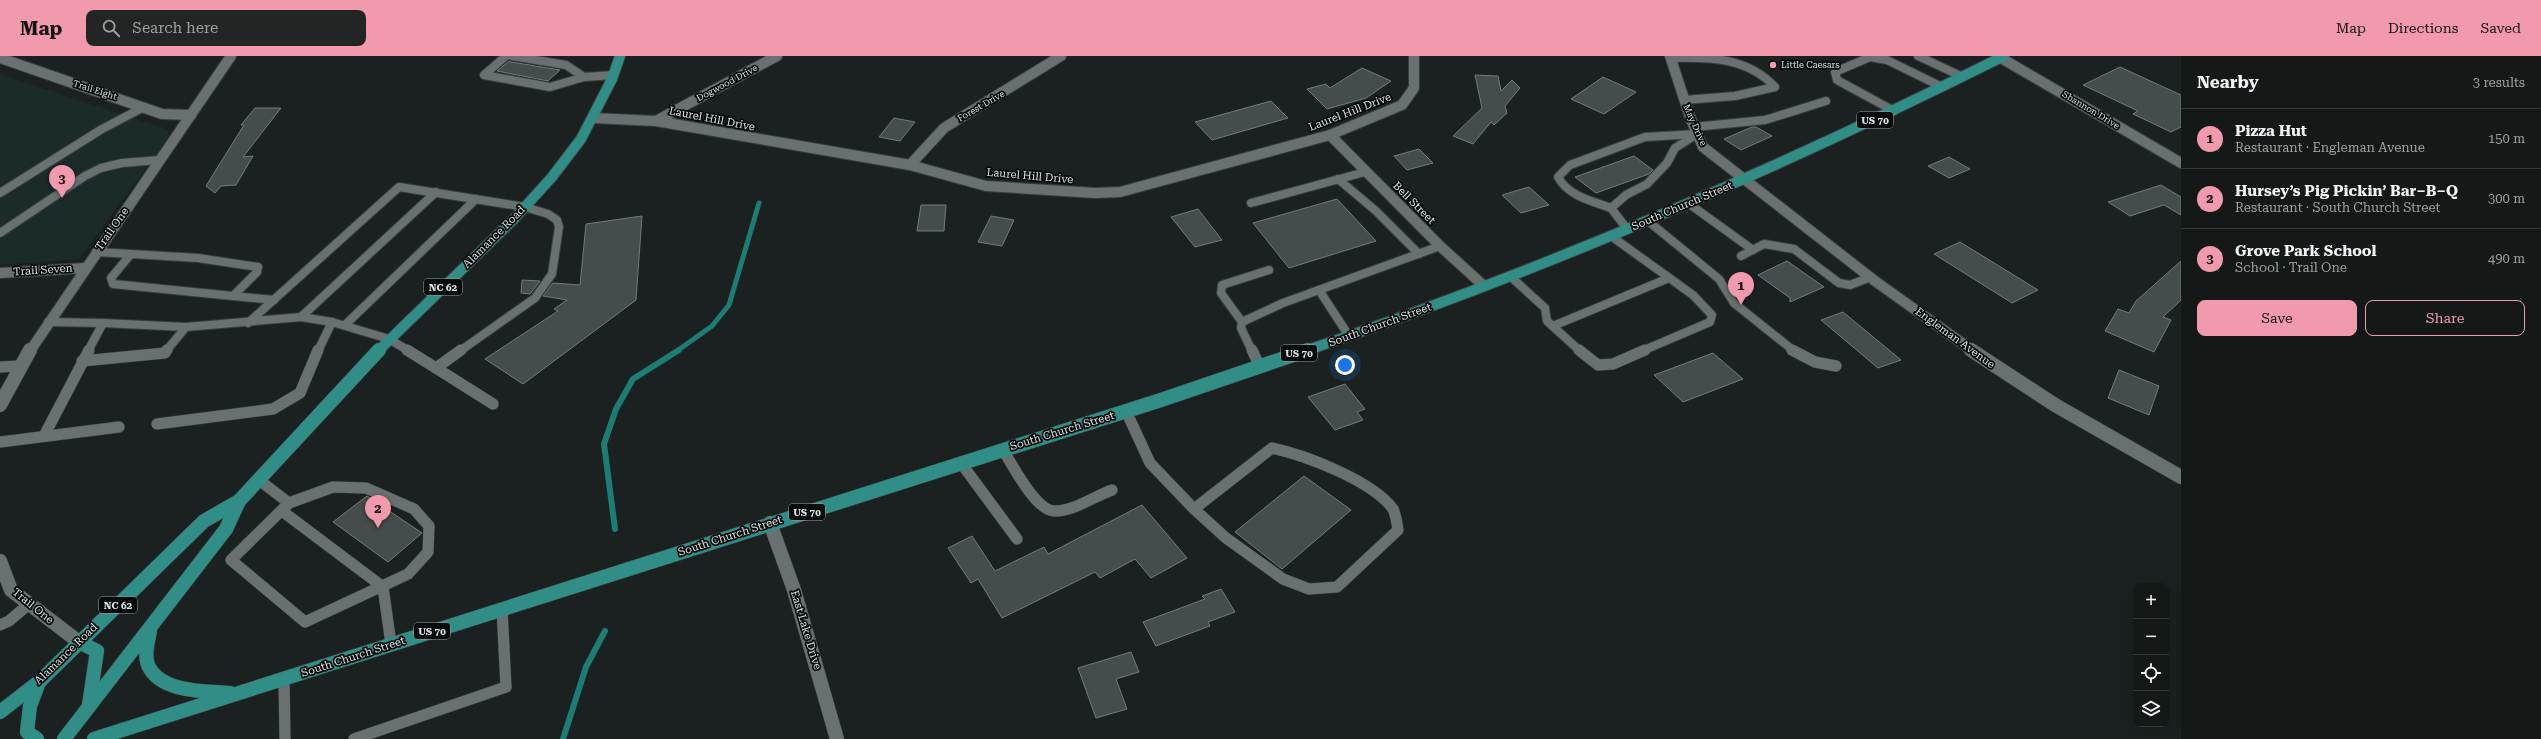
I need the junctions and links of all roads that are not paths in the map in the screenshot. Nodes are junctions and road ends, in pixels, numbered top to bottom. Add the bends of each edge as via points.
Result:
1 (231, 56) edge
2 (506, 56) edge
3 (512, 56) edge
4 (620, 56) edge
5 (777, 56) edge
6 (1061, 56) edge
7 (1414, 56) edge
8 (1918, 56) edge
9 (1670, 57) edge
10 (2003, 57) edge
11 (0, 58) edge
12 (614, 75) junction
13 (584, 77) junction
14 (1963, 77) junction
15 (1942, 87) junction
16 (1684, 100) junction
17 (1826, 101) dead end
18 (144, 107) junction
19 (1894, 111) junction
20 (191, 115) junction
21 (593, 118) junction
22 (656, 121) junction
23 (1696, 130) junction
24 (1330, 136) junction
25 (160, 160) junction
26 (2181, 163) edge
27 (910, 165) junction
28 (1365, 172) junction
29 (1338, 179) junction
30 (1743, 179) junction
31 (436, 192) junction
32 (0, 194) edge
33 (476, 199) junction
34 (1251, 203) dead end
35 (1688, 203) junction
36 (525, 207) junction
37 (1611, 208) junction
38 (1648, 221) junction
39 (1627, 229) junction
40 (0, 233) edge
41 (1611, 236) junction
42 (1440, 246) junction
43 (1753, 250) junction
44 (96, 252) junction
45 (131, 254) junction
46 (1419, 254) junction
47 (1741, 256) dead end
48 (85, 268) junction
49 (1270, 270) dead end
50 (0, 273) edge
51 (1510, 276) junction
52 (1871, 277) junction
53 (1669, 278) junction
54 (1484, 286) junction
55 (1318, 290) junction
56 (233, 296) junction
57 (274, 300) junction
58 (301, 317) junction
59 (48, 322) junction
60 (332, 322) junction
61 (1242, 322) junction
62 (103, 323) junction
63 (248, 323) junction
64 (345, 325) junction
65 (1553, 326) junction
66 (186, 327) junction
67 (1349, 336) junction
68 (389, 339) junction
69 (82, 361) junction
70 (21, 366) junction
71 (1260, 366) junction
72 (1836, 366) dead end
73 (0, 367) edge
74 (436, 368) junction
75 (492, 404) dead end
76 (0, 405) edge
77 (1126, 411) junction
78 (157, 424) dead end
79 (119, 427) dead end
80 (44, 436) junction
81 (0, 442) edge
82 (1003, 450) junction
83 (961, 463) junction
84 (2181, 477) edge
85 (259, 480) junction
86 (1112, 490) dead end
87 (239, 501) junction
88 (286, 507) junction
89 (1194, 509) junction
90 (770, 523) junction
91 (1017, 539) dead end
92 (0, 561) edge
93 (383, 587) junction
94 (29, 604) junction
95 (502, 609) junction
96 (0, 625) edge
97 (152, 626) junction
98 (79, 642) junction
99 (391, 644) junction
100 (284, 678) junction
101 (40, 680) junction
102 (237, 694) junction
103 (89, 706) junction
104 (0, 712) edge
105 (37, 739) edge
106 (64, 739) edge
107 (94, 739) edge
108 (285, 739) edge
109 (354, 739) edge
110 (837, 739) edge

1 - 20 street, Trail One
2 - 13 lane via 484,75 550,87
3 - 13 lane via 566,65
4 - 12 main road, Alamance Road / NC 62
5 - 22 street, Dogwood Drive
6 - 27 street, Forest Drive via 944,128
7 - 24 street, Laurel Hill Drive via 1415,85 1412,97 1402,105
8 - 14 lane
9 - 16 street, May Drive
9 - 16 lane via 1728,60 1759,73 1775,87 1735,96
10 - 14 main road, South Church Street / US 70
10 - 26 street, Shannon Drive
11 - 18 street, Trail Eight
12 - 13 lane
12 - 21 main road, Alamance Road / NC 62
14 - 15 main road, South Church Street / US 70
15 - 19 main road, South Church Street / US 70
15 - 19 lane via 1887,60 1870,57 1835,72 1837,80
16 - 23 street, May Drive
17 - 23 lane via 1765,120
18 - 20 street, Trail Eight via 162,114
18 - 32 lane via 102,129
19 - 30 main road, South Church Street / US 70
20 - 25 street, Trail One
21 - 22 street, Laurel Hill Drive
21 - 36 main road, Alamance Road / NC 62 via 581,140
22 - 27 street, Laurel Hill Drive
23 - 30 street, May Drive via 1703,147
23 - 37 lane via 1675,148 1667,163 1647,184 1626,195
23 - 37 lane via 1645,137 1570,165 1558,177 1568,189
24 - 27 street, Laurel Hill Drive via 1120,192 1095,194 986,186
24 - 28 street, Bell Street
25 - 40 lane via 122,163 101,168
25 - 44 street, Trail One
28 - 29 lane
28 - 42 street, Bell Street
29 - 34 lane
29 - 46 lane via 1376,211
30 - 35 main road, South Church Street / US 70
30 - 52 street, Engleman Avenue
31 - 33 lane
31 - 57 lane via 399,187
31 - 58 lane
33 - 36 lane
33 - 64 lane
35 - 38 main road, South Church Street / US 70
35 - 43 lane
36 - 68 main road, Alamance Road / NC 62
36 - 74 lane via 548,214 557,220 559,227 552,274 535,298 523,308
37 - 39 lane
38 - 39 main road, South Church Street / US 70
38 - 72 lane via 1719,279 1734,303 1789,349 1815,362
39 - 41 main road, South Church Street / US 70
41 - 51 main road, South Church Street / US 70
41 - 53 lane
42 - 46 lane
42 - 54 street, Bell Street
43 - 47 lane
43 - 52 lane via 1764,244 1794,249 1839,283 1850,285
44 - 45 lane
44 - 48 street, Trail One
45 - 56 lane via 111,278 113,284
45 - 56 lane via 258,267 257,272
46 - 55 lane
48 - 50 street, Trail Seven
48 - 59 street, Trail One
49 - 61 lane via 1222,285 1221,293
51 - 54 main road, South Church Street / US 70
51 - 65 lane via 1545,308 1547,321
52 - 84 street, Engleman Avenue via 2013,380 2121,446
53 - 65 lane
53 - 65 lane via 1693,295 1712,315 1710,322 1613,364 1598,365 1588,359
54 - 67 main road, South Church Street / US 70
55 - 61 lane
55 - 67 lane
56 - 57 lane
57 - 63 lane
58 - 60 lane
58 - 63 lane
59 - 62 lane
59 - 70 street, Trail One
60 - 64 lane
60 - 78 lane via 300,393 287,402 266,410
61 - 71 lane via 1241,328
62 - 66 lane
62 - 69 lane
63 - 66 lane
64 - 68 lane
66 - 69 lane via 165,353
67 - 71 main road, South Church Street / US 70
68 - 74 lane
68 - 85 main road, Alamance Road / NC 62
69 - 80 lane
70 - 73 lane
70 - 76 street, Trail One
71 - 77 main road, South Church Street / US 70
74 - 75 lane
77 - 82 main road, South Church Street / US 70
77 - 89 lane via 1150,463
79 - 80 lane
80 - 81 lane
82 - 83 main road, South Church Street / US 70
82 - 86 lane via 1039,503 1050,510 1060,509
83 - 90 main road, South Church Street / US 70
83 - 91 lane
85 - 87 main road, Alamance Road / NC 62
85 - 88 lane
87 - 97 main road, Alamance Road / NC 62 via 226,529
87 - 98 main road, Alamance Road / NC 62 via 204,521
88 - 93 lane
88 - 93 lane via 333,486 366,488 414,509 429,526 428,552 408,574
88 - 93 lane via 231,560 305,622
89 - 89 lane via 1226,538 1283,579 1309,589 1337,587 1398,530 1394,511 1385,500 1350,478 1297,453 1272,448
90 - 95 main road, South Church Street / US 70
90 - 110 street, East Lake Drive via 794,590
92 - 94 street, Trail One via 10,590
93 - 99 lane
94 - 96 lane via 9,621
94 - 98 street, Trail One
95 - 99 main road, South Church Street / US 70
95 - 109 lane via 506,687
97 - 102 main road via 147,640 146,659 155,676 172,686
97 - 103 main road, Alamance Road / NC 62
98 - 101 main road, Alamance Road / NC 62
98 - 103 main road via 96,651
99 - 100 main road, South Church Street / US 70
100 - 102 main road, South Church Street / US 70
100 - 108 lane
101 - 104 main road, Alamance Road / NC 62
101 - 105 main road via 30,706 27,732
102 - 107 main road, South Church Street / US 70
103 - 106 main road, Alamance Road / NC 62

